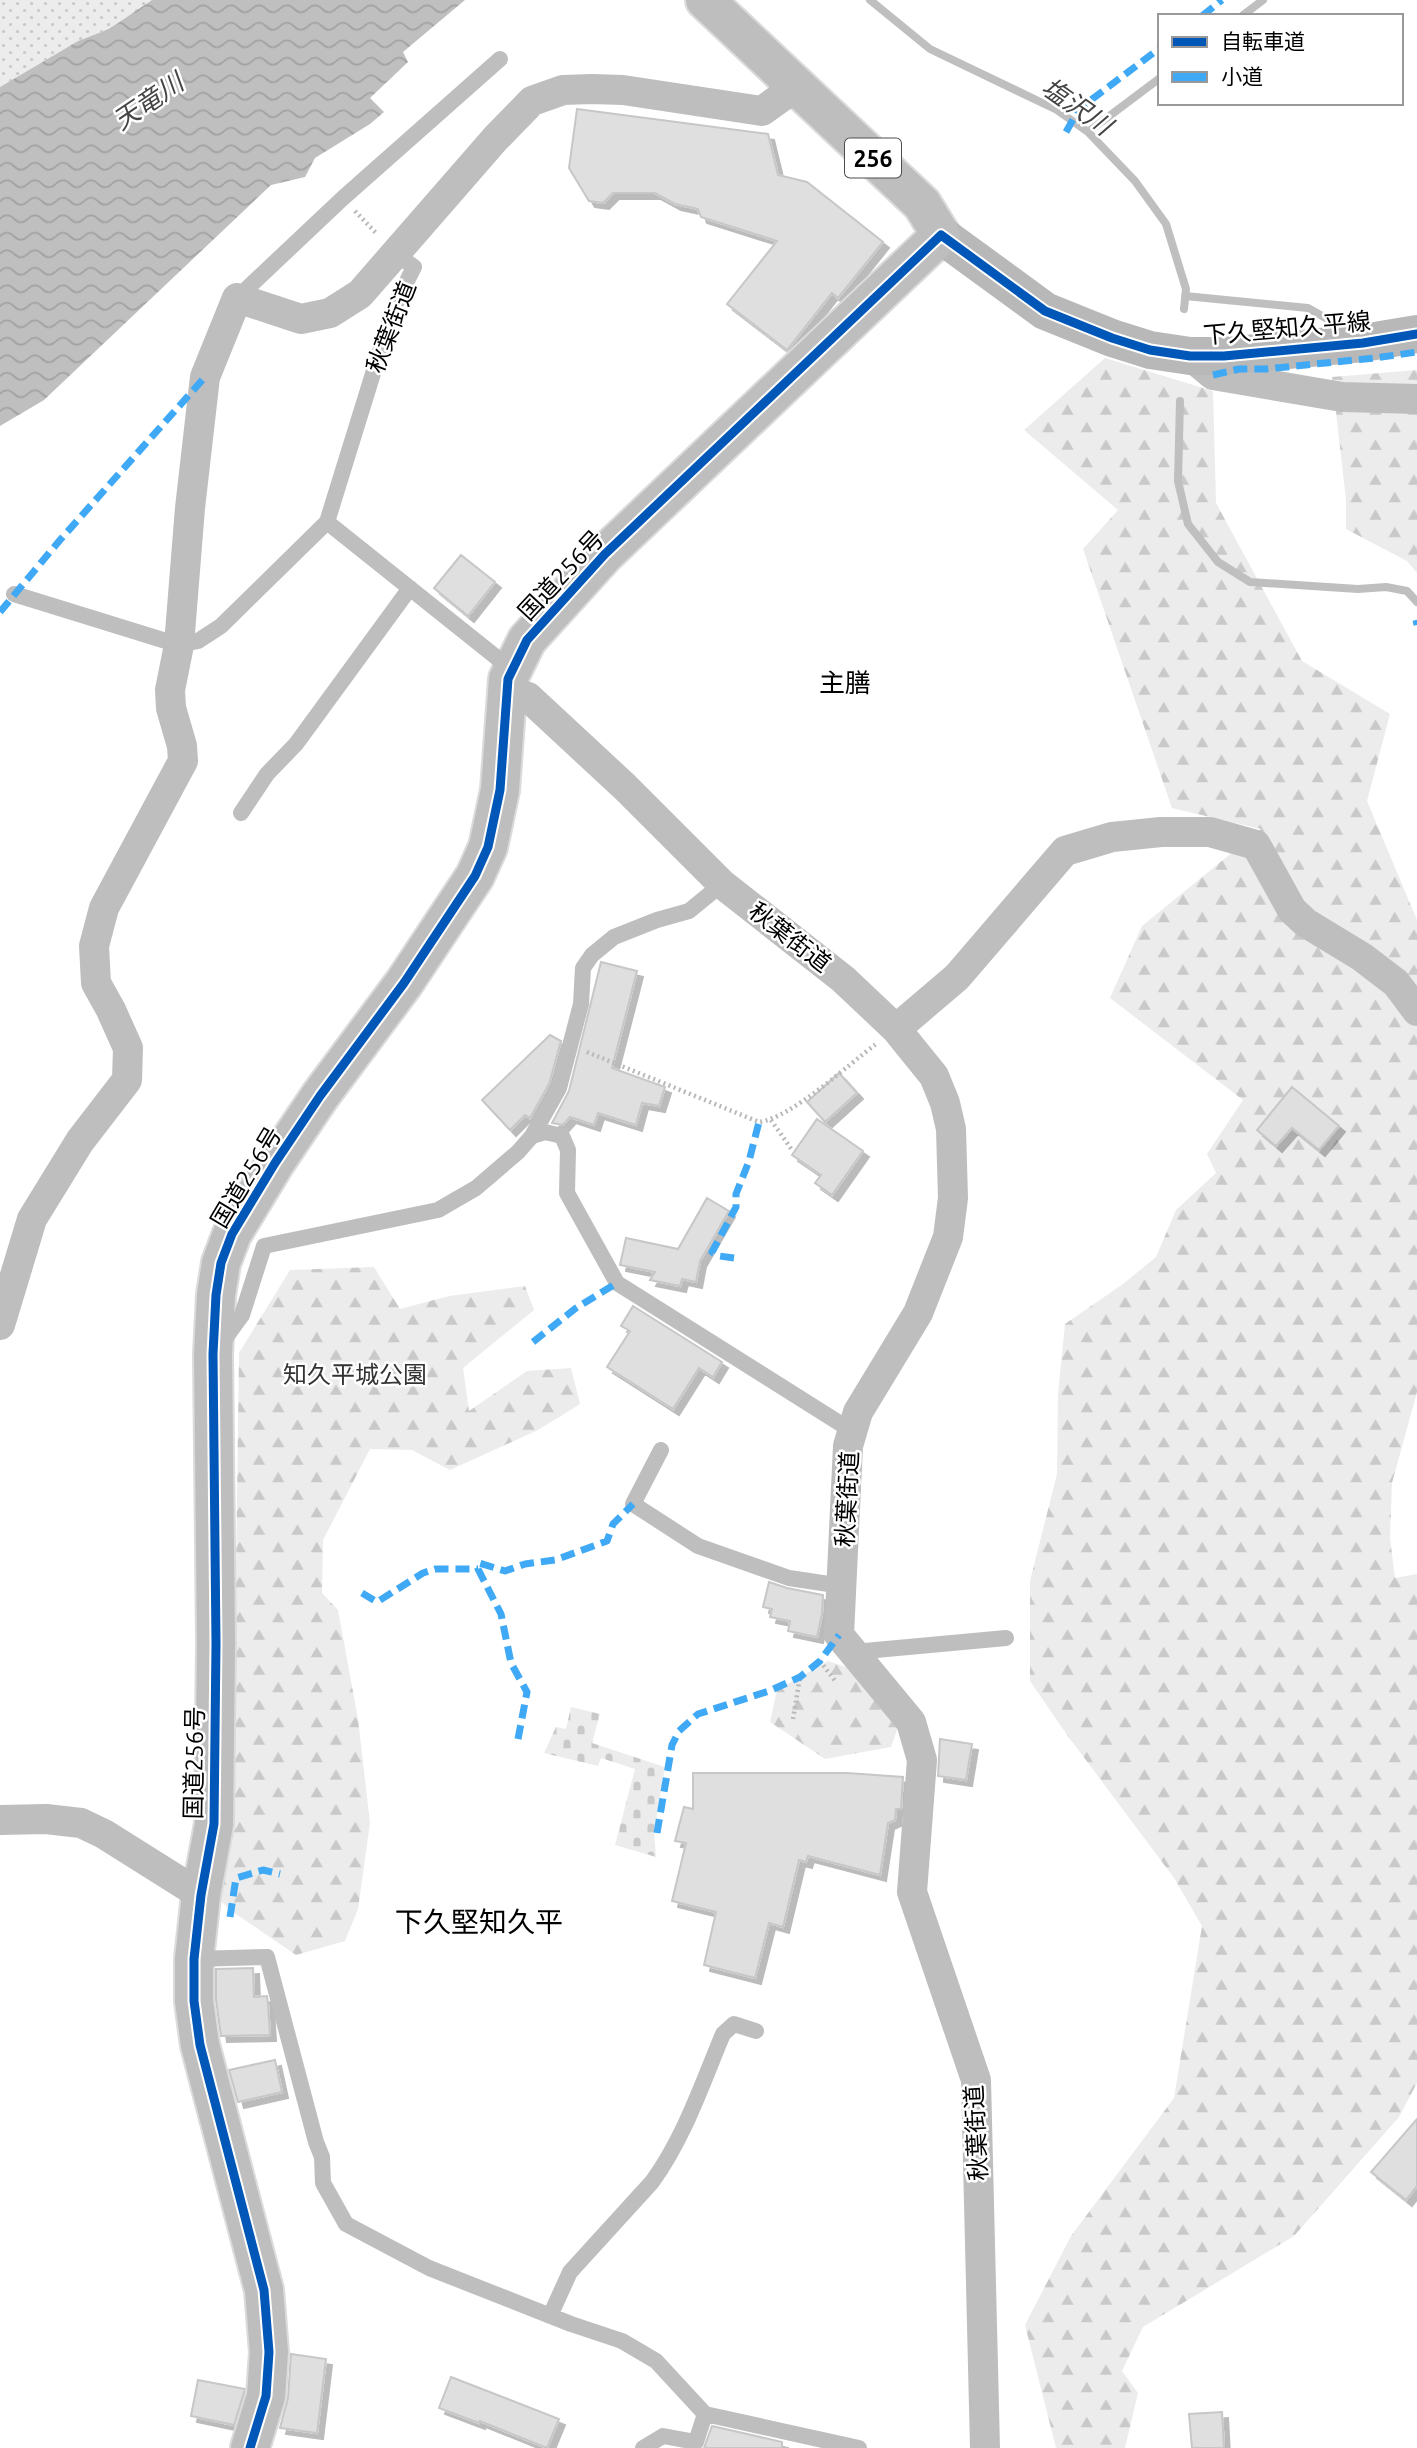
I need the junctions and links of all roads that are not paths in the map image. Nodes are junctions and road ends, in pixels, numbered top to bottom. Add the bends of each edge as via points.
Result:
1 (705, 0) edge
2 (500, 59) dead end
3 (797, 86) junction
4 (940, 235) junction
5 (396, 254) junction
6 (237, 298) junction
7 (1417, 334) edge
8 (1190, 356) junction
9 (1417, 399) edge
10 (327, 522) junction
11 (410, 588) junction
12 (15, 594) dead end
13 (179, 645) junction
14 (509, 680) junction
15 (241, 813) dead end
16 (722, 884) junction
17 (1417, 1011) edge
18 (896, 1029) junction
19 (532, 1136) junction
20 (0, 1325) edge
21 (213, 1354) junction
22 (852, 1430) junction
23 (661, 1450) dead end
24 (842, 1586) junction
25 (1006, 1638) dead end
26 (854, 1652) junction
27 (0, 1820) edge
28 (201, 1895) junction
29 (194, 1959) junction
30 (756, 2031) dead end
31 (550, 2316) junction
32 (705, 2414) junction
33 (253, 2446) edge
34 (643, 2448) edge
35 (859, 2448) edge
36 (985, 2448) edge

1 - 3 highway, 256
2 - 6 lane
3 - 4 highway, 256 via 922,204
3 - 5 street, 秋葉街道 via 762,111 623,90 564,90 532,102
4 - 8 main road, 下久堅知久平線 via 1045,311 1150,350
4 - 14 highway, 国道256号 via 605,554 527,640
5 - 6 street via 360,294 330,313 301,319
5 - 10 lane, 秋葉街道 via 414,267 393,309
6 - 13 street via 205,377
7 - 8 main road, 下久堅知久平線 via 1363,343
8 - 9 street via 1213,375 1342,397
10 - 11 lane, 秋葉街道
10 - 13 lane via 221,626 198,641
11 - 14 lane, 秋葉街道
11 - 15 lane
12 - 13 lane
13 - 20 street via 170,690 183,761 104,908 94,946 96,983 128,1048 127,1080 80,1141 32,1219
14 - 16 street, 秋葉街道
14 - 21 highway, 国道256号 via 500,790 488,847 475,876 404,983 320,1096 232,1234 221,1263
16 - 18 street, 秋葉街道 via 844,979
16 - 19 lane via 689,911 614,937 592,955 583,968 580,1004 559,1088
17 - 18 street via 1396,983 1306,923 1256,845 1210,832 1161,832 1112,837 1065,851 957,977
18 - 22 street, 秋葉街道 via 934,1076 944,1103 951,1129 953,1198 948,1237 918,1313 858,1412
19 - 21 lane via 476,1188 438,1210 264,1246 242,1314
19 - 22 lane via 545,1132 562,1136 568,1150 567,1193 617,1283
21 - 28 highway, 国道256号 via 214,1824
22 - 24 street, 秋葉街道
23 - 24 lane via 633,1504 698,1546 789,1578
24 - 26 street, 秋葉街道 via 839,1634
25 - 26 lane
26 - 36 street, 秋葉街道 via 911,1722 922,1760 912,1892 976,2080
27 - 28 street via 81,1823
28 - 29 highway, 国道256号
29 - 31 lane via 267,1957 322,2157 324,2183 346,2224 429,2268
29 - 33 highway, 国道256号 via 200,2045 264,2290 268,2374
30 - 31 lane via 734,2024 723,2034 663,2167 570,2272
31 - 32 lane via 622,2341 656,2361
32 - 34 lane via 696,2442 663,2436
32 - 35 lane

